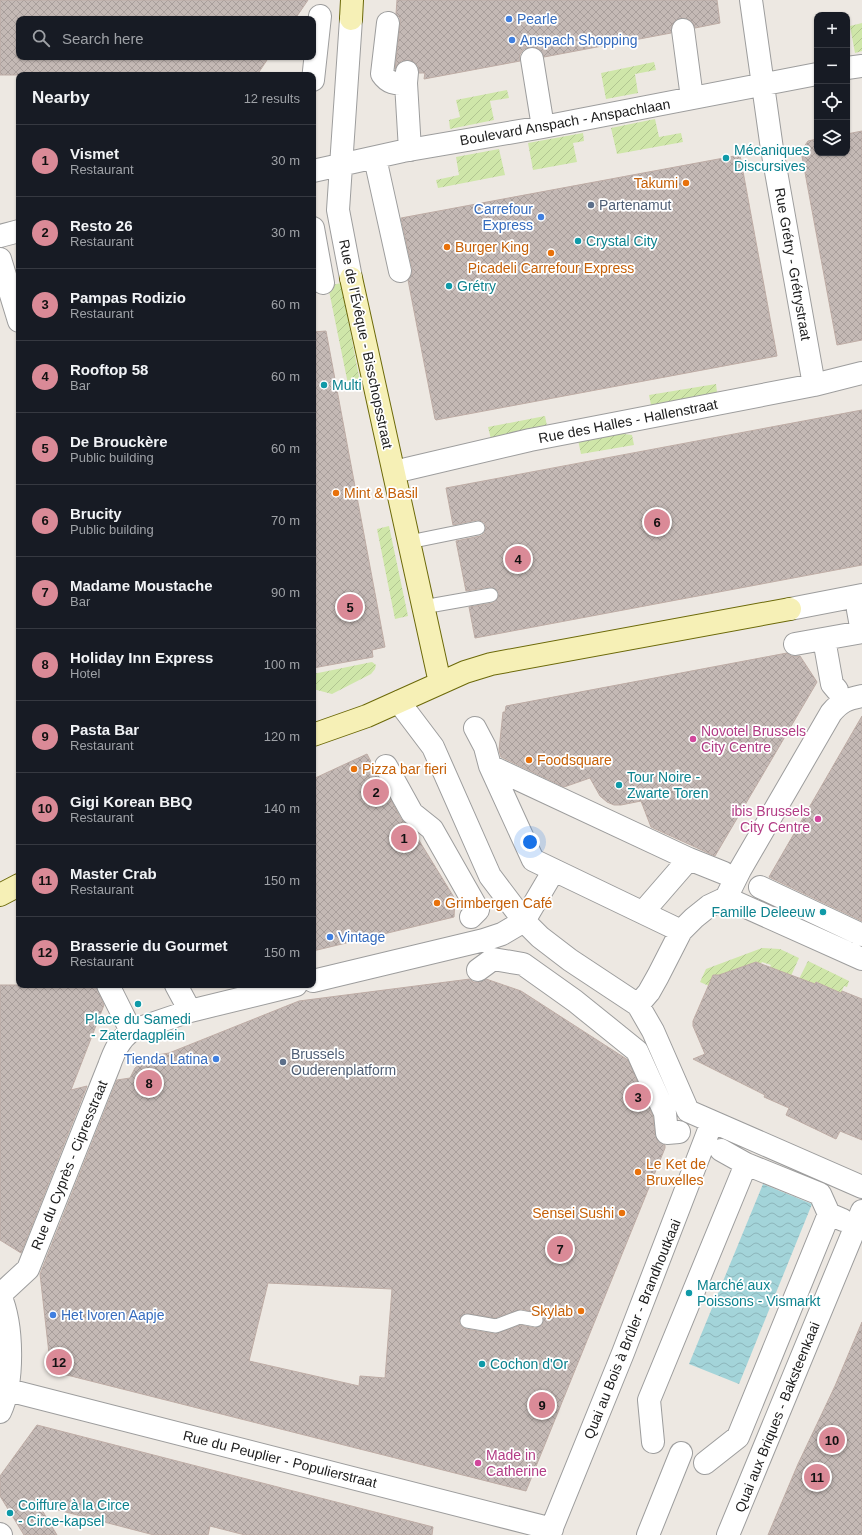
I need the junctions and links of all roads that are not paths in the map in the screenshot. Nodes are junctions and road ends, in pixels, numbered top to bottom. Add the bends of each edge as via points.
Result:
1 (751, 0) edge
2 (352, 10) edge
3 (320, 16) dead end
4 (388, 23) dead end
5 (684, 30) dead end
6 (316, 53) edge
7 (532, 59) dead end
8 (315, 60) edge
9 (862, 66) edge
10 (850, 68) edge
11 (314, 72) edge
12 (814, 75) edge
13 (763, 84) junction
14 (692, 98) junction
15 (543, 127) junction
16 (410, 150) junction
17 (375, 158) junction
18 (340, 166) junction
19 (316, 171) edge
20 (16, 232) edge
21 (0, 236) edge
22 (316, 244) edge
23 (0, 259) edge
24 (400, 271) dead end
25 (323, 283) dead end
26 (11, 313) edge
27 (862, 373) edge
28 (814, 385) junction
29 (394, 472) junction
30 (478, 528) dead end
31 (409, 542) junction
32 (491, 595) dead end
33 (860, 603) edge
34 (423, 607) junction
35 (862, 632) edge
36 (824, 639) junction
37 (795, 644) dead end
38 (440, 682) junction
39 (837, 690) dead end
40 (862, 696) edge
41 (399, 702) junction
42 (475, 728) dead end
43 (316, 734) edge
44 (386, 766) dead end
45 (490, 766) junction
46 (689, 859) junction
47 (554, 870) junction
48 (724, 873) dead end
49 (16, 887) edge
50 (760, 887) dead end
51 (0, 895) edge
52 (726, 898) junction
53 (643, 912) junction
54 (524, 921) junction
55 (468, 922) dead end
56 (681, 931) junction
57 (862, 935) edge
58 (862, 959) edge
59 (487, 960) dead end
60 (316, 980) edge
61 (111, 988) edge
62 (178, 988) edge
63 (284, 988) edge
64 (638, 1006) junction
65 (190, 1011) junction
66 (131, 1031) junction
67 (712, 1122) junction
68 (679, 1132) dead end
69 (721, 1150) dead end
70 (746, 1164) junction
71 (862, 1187) edge
72 (846, 1215) edge
73 (0, 1295) edge
74 (536, 1320) dead end
75 (467, 1321) dead end
76 (8, 1390) junction
77 (0, 1412) edge
78 (681, 1453) junction
79 (550, 1532) edge
80 (648, 1535) edge
81 (728, 1535) edge

1 - 13 street, Rue Grétry - Grétrystraat
2 - 18 street, Rue de l'Évêque - Bisschopsstraat
3 - 6 street
4 - 16 street via 382,74 386,80 396,84 407,77
5 - 14 street
7 - 15 street
8 - 11 street
9 - 10 street
12 - 13 street, Boulevard Anspach - Anspachlaan
13 - 14 street, Boulevard Anspach - Anspachlaan
13 - 28 street, Rue Grétry - Grétrystraat
14 - 15 street, Boulevard Anspach - Anspachlaan
15 - 16 street, Boulevard Anspach - Anspachlaan
16 - 17 street, Boulevard Anspach - Anspachlaan
17 - 18 street, Boulevard Anspach - Anspachlaan
17 - 24 street
18 - 19 street, Boulevard Anspach - Anspachlaan
18 - 29 street, Rue de l'Évêque - Bisschopsstraat via 338,210
20 - 21 street
22 - 25 street
23 - 26 street
27 - 28 street, Rue des Halles - Hallenstraat
28 - 29 street, Rue des Halles - Hallenstraat via 530,440
29 - 31 street, Rue de l'Évêque - Bisschopsstraat
30 - 31 lane
31 - 34 street, Rue de l'Évêque - Bisschopsstraat
32 - 34 lane
33 - 35 street
33 - 38 street via 790,609 491,664
34 - 38 street, Rue de l'Évêque - Bisschopsstraat
35 - 36 street
36 - 37 street
36 - 39 street via 832,684
38 - 41 street
40 - 52 street via 846,699 831,713
41 - 43 street
41 - 54 street via 433,747 490,876
42 - 45 street via 485,747
44 - 55 street via 412,813 432,829 478,910
45 - 46 street
45 - 47 street via 533,860
46 - 48 street
46 - 53 street
47 - 53 street
47 - 54 street
49 - 51 street
50 - 57 street
52 - 56 street via 709,906
52 - 58 street
53 - 56 street
54 - 60 street via 502,934 484,940
54 - 64 street via 570,960
56 - 64 street via 649,992
59 - 68 street via 524,964 637,1051 664,1113 667,1133
61 - 66 street
62 - 65 street
63 - 65 street
64 - 67 street via 653,1031 688,1111
65 - 66 street
66 - 73 street, Rue du Cyprès - Cipresstraat via 114,1053 28,1269
67 - 71 street
67 - 79 street, Quai au Bois à Brûler - Brandhoutkaai
69 - 70 street
70 - 72 street via 820,1194
70 - 78 street via 649,1400 652,1446
72 - 78 street via 738,1437 703,1467
72 - 81 street, Quai aux Briques - Baksteenkaai
73 - 76 street via 6,1313 10,1351
74 - 75 lane via 520,1317 496,1326
76 - 77 street
76 - 79 street, Rue du Peuplier - Populierstraat
78 - 80 street

